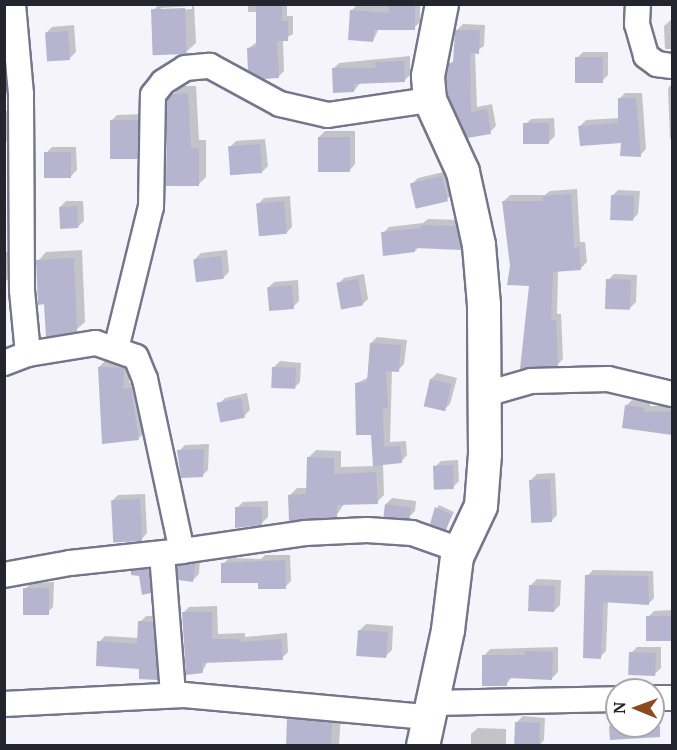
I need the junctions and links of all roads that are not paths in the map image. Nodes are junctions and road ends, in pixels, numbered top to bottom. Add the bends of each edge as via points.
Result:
1 (13, 4) edge
2 (442, 4) edge
3 (638, 4) edge
4 (672, 66) edge
5 (430, 100) junction
6 (116, 349) junction
7 (28, 354) junction
8 (4, 363) edge
9 (486, 393) junction
10 (672, 394) edge
11 (460, 550) junction
12 (172, 553) junction
13 (4, 575) edge
14 (172, 695) junction
15 (605, 700) edge
16 (4, 704) edge
17 (427, 722) edge

1 - 7 street via 21,94 22,290
2 - 5 main road via 428,76
3 - 4 street via 637,24 646,56 657,64
5 - 6 street via 328,115 280,104 210,66 185,68 163,82 153,94 152,207
5 - 9 main road via 463,172 478,245
6 - 7 street via 96,343
6 - 12 street via 136,357 145,379
7 - 8 street
9 - 10 street via 531,381 608,379
9 - 11 main road via 481,506
11 - 12 street via 412,533 367,530 305,533
11 - 17 main road
12 - 13 street via 70,563
12 - 14 street
14 - 16 street
14 - 17 street
15 - 17 street

